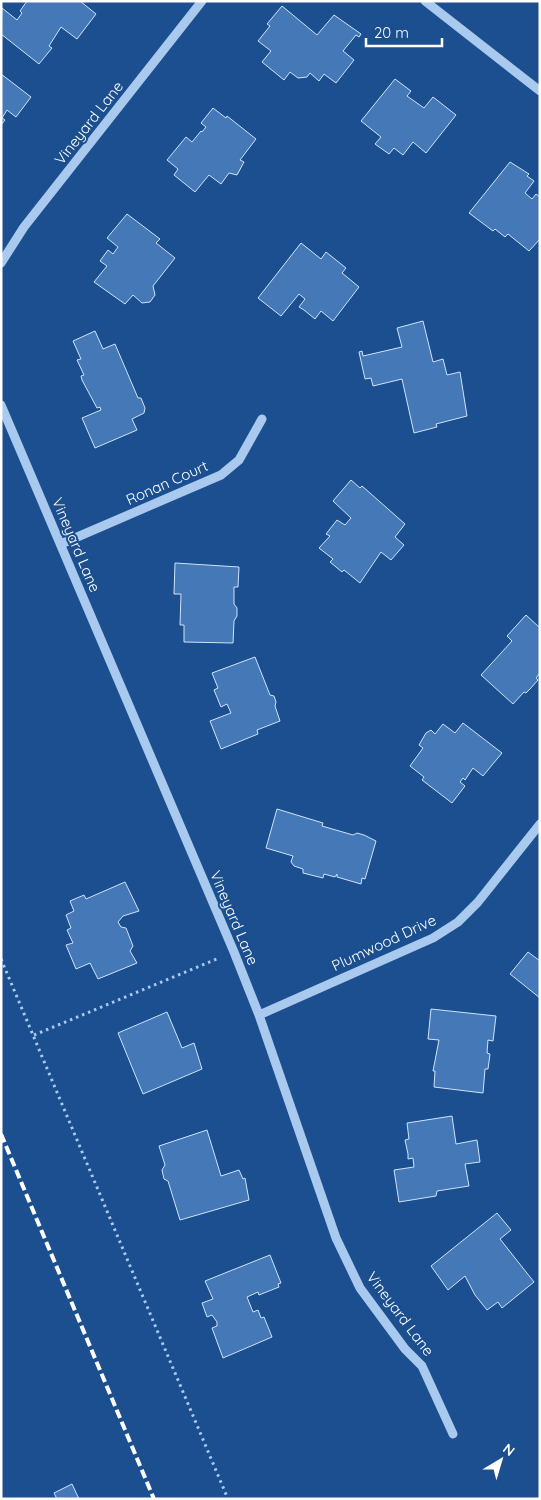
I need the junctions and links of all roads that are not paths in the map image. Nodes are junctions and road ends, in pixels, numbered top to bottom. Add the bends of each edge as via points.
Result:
1 (202, 1) edge
2 (425, 1) edge
3 (540, 92) edge
4 (1, 264) edge
5 (1, 405) edge
6 (262, 419) dead end
7 (61, 544) junction
8 (540, 824) edge
9 (259, 1015) junction
10 (452, 1434) dead end

1 - 4 street, Vineyard Lane via 24,227
2 - 3 street
5 - 7 street, Vineyard Lane
6 - 7 street, Ronan Court via 239,460 220,475
7 - 9 street, Vineyard Lane
8 - 9 street, Plumwood Drive via 478,902 458,922 433,938
9 - 10 street, Vineyard Lane via 336,1238 360,1288 405,1349 422,1366

